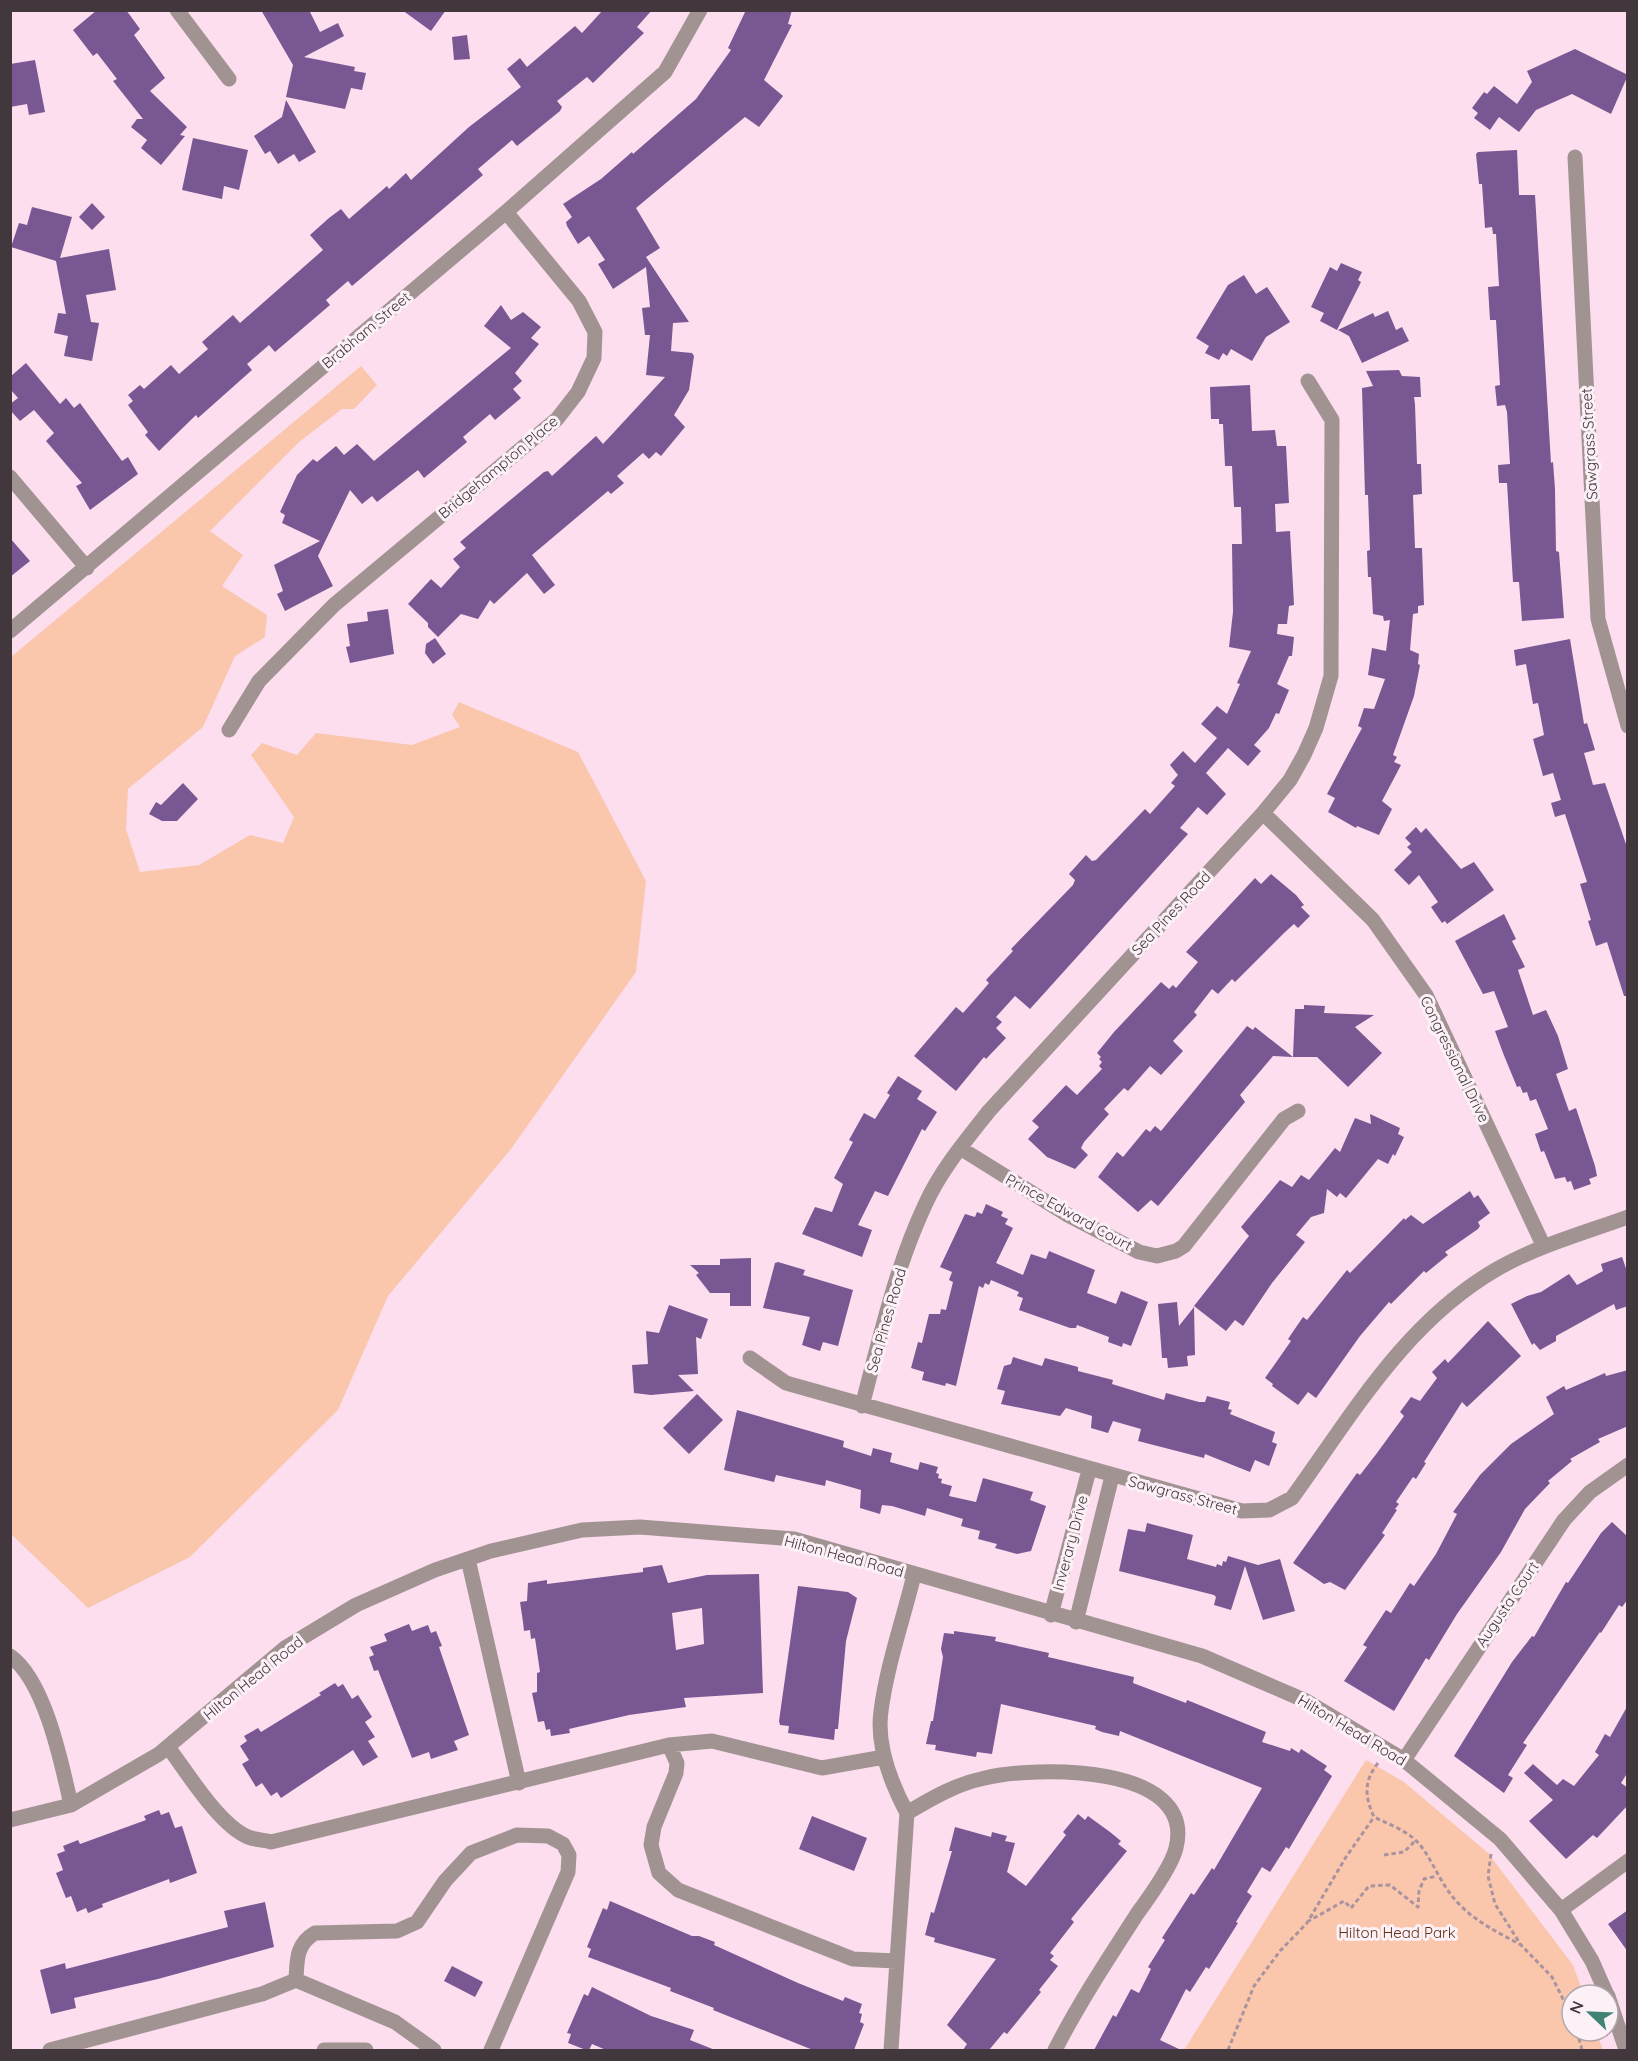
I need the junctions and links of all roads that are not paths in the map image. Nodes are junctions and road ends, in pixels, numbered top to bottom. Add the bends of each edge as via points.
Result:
1 (177, 10) edge
2 (700, 10) edge
3 (229, 79) dead end
4 (1575, 157) dead end
5 (506, 212) junction
6 (1308, 381) dead end
7 (10, 477) edge
8 (87, 568) junction
9 (10, 631) edge
10 (1628, 726) edge
11 (229, 730) dead end
12 (1263, 813) junction
13 (1298, 1111) dead end
14 (960, 1148) junction
15 (1628, 1217) edge
16 (1544, 1247) junction
17 (750, 1358) dead end
18 (862, 1406) junction
19 (1628, 1465) edge
20 (1089, 1470) junction
21 (1112, 1476) junction
22 (468, 1559) junction
23 (914, 1575) junction
24 (1052, 1615) junction
25 (1076, 1622) junction
26 (10, 1656) edge
27 (669, 1745) junction
28 (168, 1747) junction
29 (884, 1757) junction
30 (1404, 1760) junction
31 (519, 1783) junction
32 (71, 1804) junction
33 (907, 1813) junction
34 (10, 1820) edge
35 (1628, 1861) edge
36 (1561, 1910) junction
37 (896, 1961) junction
38 (296, 1980) junction
39 (1602, 1983) edge
40 (1620, 2032) edge
41 (50, 2050) edge
42 (324, 2050) edge
43 (366, 2050) edge
44 (434, 2050) edge
45 (491, 2050) edge
46 (891, 2050) edge
47 (1055, 2050) edge
48 (1626, 2050) edge

1 - 3 street
2 - 5 street, Brabham Street via 665,72
4 - 10 street, Sawgrass Street via 1598,619
5 - 8 street, Brabham Street
5 - 11 street, Bridgehampton Place via 579,301 595,332 594,358 578,392 557,419 333,605 259,681
6 - 12 street, Sea Pines Road via 1332,420 1331,676 1325,703 1304,754 1290,780
7 - 8 street
8 - 9 street, Brabham Street
12 - 14 street, Sea Pines Road via 989,1111
12 - 16 street, Congressional Drive via 1373,920 1426,995
13 - 14 street, Prince Edward Court via 1284,1119 1184,1246 1157,1256 1139,1252 1066,1214
14 - 18 street, Sea Pines Road via 925,1204 893,1286
15 - 16 street, Sawgrass Street
16 - 21 street, Sawgrass Street via 1498,1268 1424,1324 1389,1362 1292,1498 1269,1510 1242,1511
17 - 18 street, Sawgrass Street via 786,1383
18 - 20 street, Sawgrass Street
19 - 30 street, Augusta Court via 1590,1492 1564,1520
20 - 21 street, Sawgrass Street
20 - 24 street, Inverary Drive
21 - 25 street
22 - 23 street, Hilton Head Road via 582,1530 640,1527 794,1539
22 - 28 street, Hilton Head Road via 356,1605 285,1648
22 - 31 street
23 - 24 street, Hilton Head Road
23 - 29 street via 881,1711
24 - 25 street, Hilton Head Road
25 - 30 street, Hilton Head Road via 1202,1656 1306,1701
26 - 32 street via 30,1681 55,1733
27 - 29 street via 712,1741 822,1768
27 - 31 street
27 - 37 street via 677,1762 676,1773 654,1827 651,1845 659,1873 678,1890 853,1959
28 - 31 street via 236,1830 271,1842
28 - 32 street, Hilton Head Road
29 - 33 street
30 - 36 street, Hilton Head Road via 1500,1839
32 - 34 street, Hilton Head Road
33 - 37 street
33 - 47 street via 950,1788 1018,1771 1079,1772 1124,1781 1152,1791 1168,1804 1177,1822 1176,1848
35 - 36 street
36 - 39 street, Hilton Head Road
37 - 46 street
38 - 41 street via 262,1994
38 - 44 street via 394,2022
38 - 45 street via 297,1954 305,1939 315,1933 397,1931 417,1922 445,1881 471,1853 517,1835 548,1836 563,1844 569,1855 568,1872
40 - 48 street, Hilton Head Road
42 - 43 street

